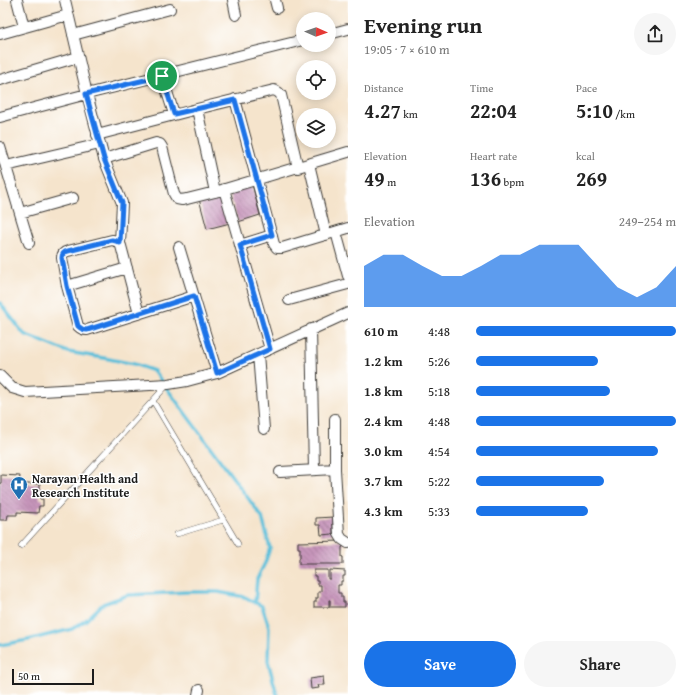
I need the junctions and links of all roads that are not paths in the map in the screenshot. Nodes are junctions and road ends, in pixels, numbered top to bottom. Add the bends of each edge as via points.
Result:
1 (17, 0) edge
2 (65, 0) edge
3 (233, 0) edge
4 (170, 9) dead end
5 (68, 15) junction
6 (236, 15) dead end
7 (24, 27) junction
8 (348, 29) edge
9 (336, 32) edge
10 (0, 34) edge
11 (73, 35) junction
12 (296, 42) edge
13 (78, 57) junction
14 (162, 76) junction
15 (0, 80) edge
16 (86, 94) junction
17 (235, 100) junction
18 (197, 109) junction
19 (174, 114) junction
20 (0, 118) edge
21 (98, 139) junction
22 (0, 147) edge
23 (348, 152) edge
24 (104, 159) junction
25 (309, 164) junction
26 (6, 166) junction
27 (298, 168) junction
28 (257, 180) junction
29 (220, 191) junction
30 (73, 198) dead end
31 (20, 214) junction
32 (348, 228) edge
33 (331, 233) junction
34 (272, 235) junction
35 (29, 243) dead end
36 (120, 243) junction
37 (240, 245) junction
38 (179, 247) dead end
39 (127, 268) junction
40 (348, 276) edge
41 (348, 284) edge
42 (67, 286) junction
43 (194, 296) junction
44 (289, 300) dead end
45 (348, 313) edge
46 (139, 314) junction
47 (311, 330) junction
48 (270, 349) junction
49 (258, 354) junction
50 (217, 373) junction
51 (0, 376) edge
52 (168, 384) junction
53 (153, 401) junction
54 (335, 418) dead end
55 (264, 430) dead end
56 (336, 469) junction
57 (314, 470) junction
58 (280, 472) dead end
59 (223, 520) junction
60 (177, 534) dead end
61 (348, 543) edge
62 (238, 544) dead end
63 (21, 546) dead end

1 - 7 street
2 - 5 street
3 - 6 street
4 - 11 street
5 - 7 street
5 - 11 street
7 - 10 street
8 - 9 street
11 - 13 street
12 - 14 street
13 - 15 street
13 - 16 street
14 - 16 street
14 - 19 street
16 - 20 street
16 - 21 street
17 - 18 street
17 - 27 street via 274,90 278,92
17 - 28 street
18 - 19 street
18 - 29 street
19 - 21 street
21 - 24 street
21 - 26 street
22 - 26 street
23 - 25 street
24 - 29 street via 156,143 160,144 176,199 182,200
24 - 36 street via 122,203
25 - 27 street
25 - 33 street
26 - 31 street
27 - 28 street
28 - 29 street
28 - 34 street
29 - 37 street
30 - 31 street
31 - 35 street
32 - 33 street
33 - 34 street via 282,248 277,248
33 - 40 street
34 - 37 street
36 - 39 street
36 - 42 street via 112,240 64,252 62,258
37 - 48 street
38 - 43 street
39 - 42 street
39 - 46 street
41 - 44 street
42 - 46 street via 80,329 87,330
43 - 46 street
43 - 50 street
45 - 47 street
47 - 48 street
47 - 57 street
48 - 49 street
49 - 50 street
49 - 55 street
50 - 52 street
51 - 52 street via 12,388 25,392
52 - 53 lane
53 - 59 lane
53 - 63 lane
54 - 56 street
56 - 57 street
56 - 61 street via 339,534
57 - 58 street
59 - 60 lane
59 - 62 lane

